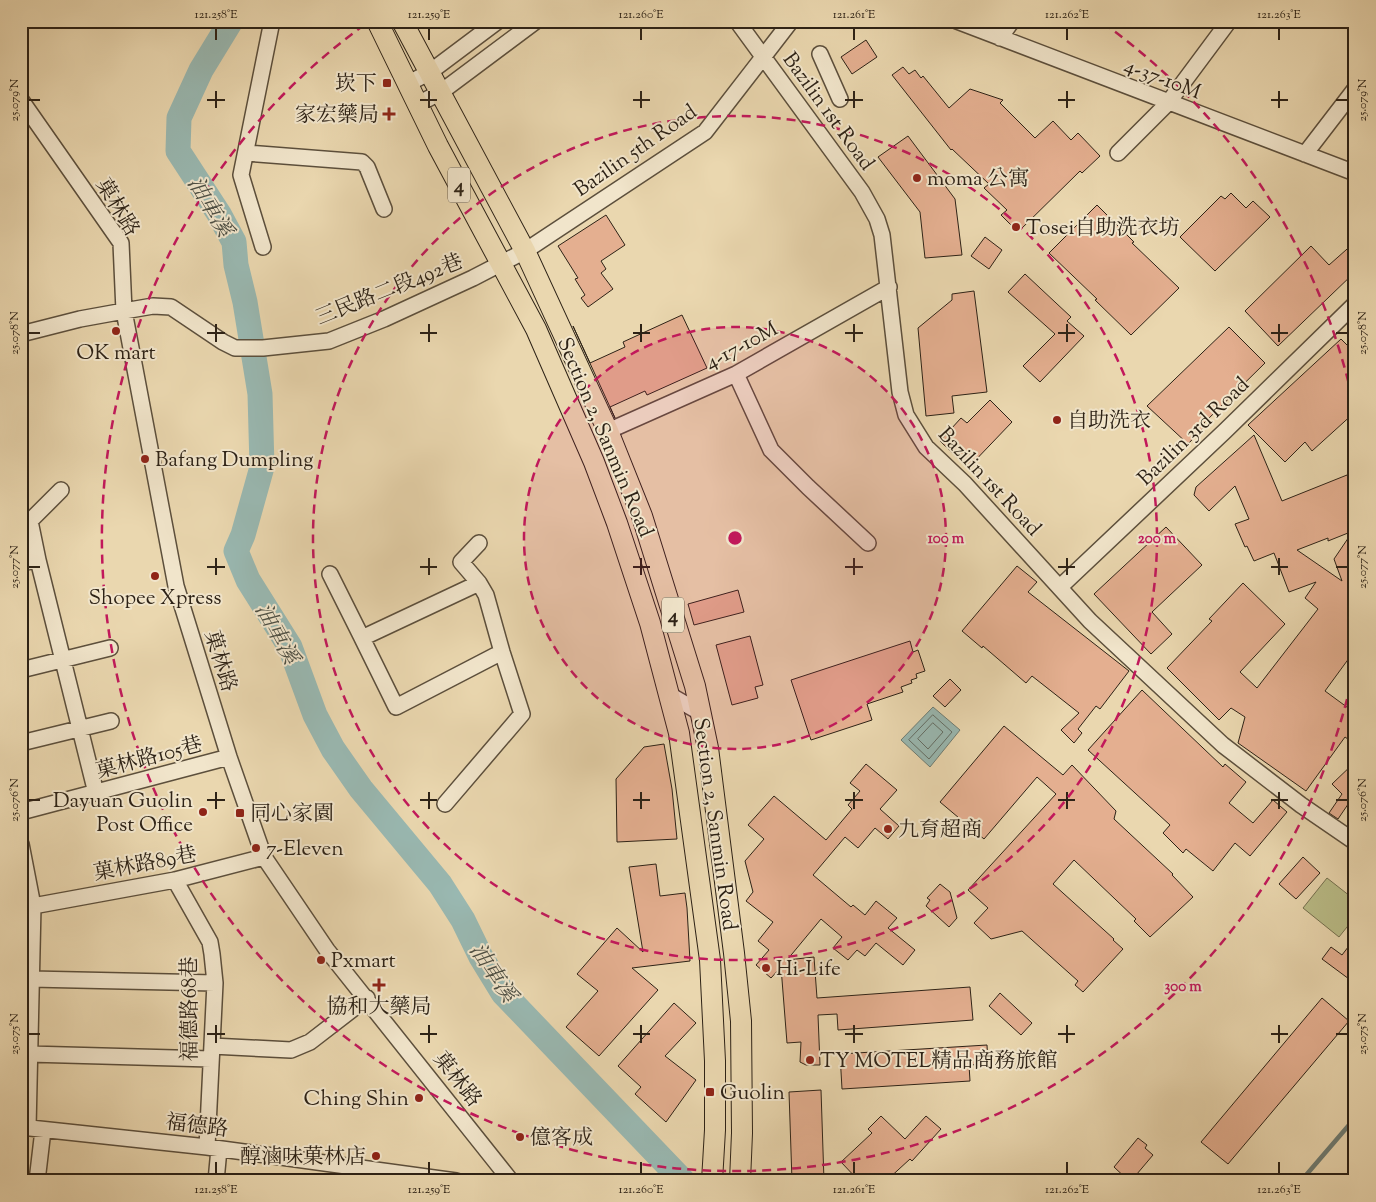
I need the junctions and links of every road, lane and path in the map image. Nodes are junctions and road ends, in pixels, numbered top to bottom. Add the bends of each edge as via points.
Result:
1 (272, 21) edge
2 (377, 21) edge
3 (402, 21) edge
4 (498, 21) edge
5 (536, 21) edge
6 (737, 21) edge
7 (791, 21) edge
8 (957, 21) edge
9 (1012, 21) edge
10 (1229, 21) edge
11 (1000, 38) junction
12 (820, 54) dead end
13 (763, 57) junction
14 (430, 72) junction
15 (408, 84) junction
16 (1355, 89) edge
17 (441, 92) junction
18 (840, 99) dead end
19 (21, 100) edge
20 (1168, 103) junction
21 (418, 104) junction
22 (246, 153) junction
23 (1118, 153) dead end
24 (1305, 154) junction
25 (1355, 173) edge
26 (384, 209) dead end
27 (263, 247) dead end
28 (525, 251) junction
29 (502, 264) junction
30 (889, 287) junction
31 (1355, 304) edge
32 (124, 311) junction
33 (21, 334) edge
34 (736, 374) junction
35 (608, 431) junction
36 (61, 490) dead end
37 (479, 543) dead end
38 (868, 543) dead end
39 (38, 560) junction
40 (21, 563) edge
41 (330, 574) dead end
42 (479, 583) junction
43 (1060, 586) junction
44 (362, 638) junction
45 (110, 648) dead end
46 (502, 652) junction
47 (62, 660) junction
48 (21, 670) edge
49 (668, 694) junction
50 (701, 713) junction
51 (111, 721) dead end
52 (79, 729) junction
53 (21, 743) edge
54 (229, 757) junction
55 (96, 793) junction
56 (445, 804) dead end
57 (21, 812) edge
58 (1355, 842) edge
59 (21, 844) edge
60 (264, 857) junction
61 (175, 880) junction
62 (33, 906) junction
63 (31, 979) junction
64 (214, 983) junction
65 (367, 998) junction
66 (212, 1052) junction
67 (30, 1054) junction
68 (31, 1128) edge
69 (213, 1148) junction
70 (375, 1175) edge
71 (37, 1181) edge
72 (216, 1181) edge
73 (456, 1181) edge
74 (510, 1181) edge
75 (712, 1181) edge
76 (740, 1181) edge

1 - 22 street
2 - 15 main road, Section 2, Sanmin Road / 4
3 - 14 main road, Section 2, Sanmin Road / 4
4 - 14 street
5 - 17 street
6 - 13 street, Bazilin 1st Road
7 - 13 street, Bazilin 5th Road
8 - 11 street, 4-37-10M
9 - 11 street
10 - 20 street
11 - 20 street, 4-37-10M
12 - 18 street
13 - 28 street, Bazilin 5th Road via 705,132
13 - 30 street, Bazilin 1st Road via 866,199 877,219
14 - 15 street
14 - 17 main road, Section 2, Sanmin Road / 4
15 - 21 main road, Section 2, Sanmin Road / 4
16 - 24 street
17 - 21 street
17 - 28 main road, Section 2, Sanmin Road / 4
19 - 32 street, 菓林路 via 120,244
20 - 23 street
20 - 24 street, 4-37-10M
21 - 29 main road, Section 2, Sanmin Road / 4
22 - 26 street via 362,162
22 - 27 street via 241,175
24 - 25 street, 4-37-10M
28 - 29 street, 三民路二段492巷
28 - 35 main road, Section 2, Sanmin Road / 4
29 - 32 street, 三民路二段492巷 via 329,341 235,348 171,307
29 - 49 main road, Section 2, Sanmin Road / 4 via 536,329 594,462 650,623
30 - 34 street, 4-17-10M
30 - 43 street, Bazilin 1st Road via 900,392 906,415 926,447
31 - 43 street, Bazilin 3rd Road
32 - 33 street
32 - 54 street, 菓林路 via 176,586
34 - 35 street, 4-17-10M
34 - 38 street via 772,450
35 - 50 main road, Section 2, Sanmin Road / 4 via 642,516
36 - 39 street via 30,521
37 - 42 street via 461,562
39 - 40 street
39 - 47 street
41 - 44 street
42 - 44 street
42 - 46 street via 486,595
43 - 58 street, Bazilin 1st Road via 1090,621 1224,745
44 - 46 street via 396,707
45 - 47 street
46 - 56 street via 522,714
47 - 48 street
47 - 52 street
49 - 50 street
49 - 75 main road, Section 2, Sanmin Road / 4 via 679,734 710,960 715,1061
50 - 76 main road, Section 2, Sanmin Road / 4 via 741,1020
51 - 52 street
52 - 53 street
52 - 55 street
54 - 55 street, 菓林路105巷
54 - 60 street, 菓林路
55 - 57 street, 菓林路105巷
59 - 62 street
60 - 61 street, 菓林路89巷
60 - 65 street, 菓林路 via 327,950
61 - 62 street, 菓林路89巷
61 - 64 street, 福德路68巷 via 210,942
62 - 63 street
63 - 64 street
63 - 67 street
64 - 66 street, 福德路68巷
65 - 66 street via 310,1042 291,1050
65 - 74 street, 菓林路
66 - 67 street
66 - 69 street, 福德路68巷
67 - 68 street
68 - 69 street, 福德路
68 - 71 street
69 - 70 street, 福德路
69 - 72 street, 福德路68巷
70 - 73 street, 福德路

